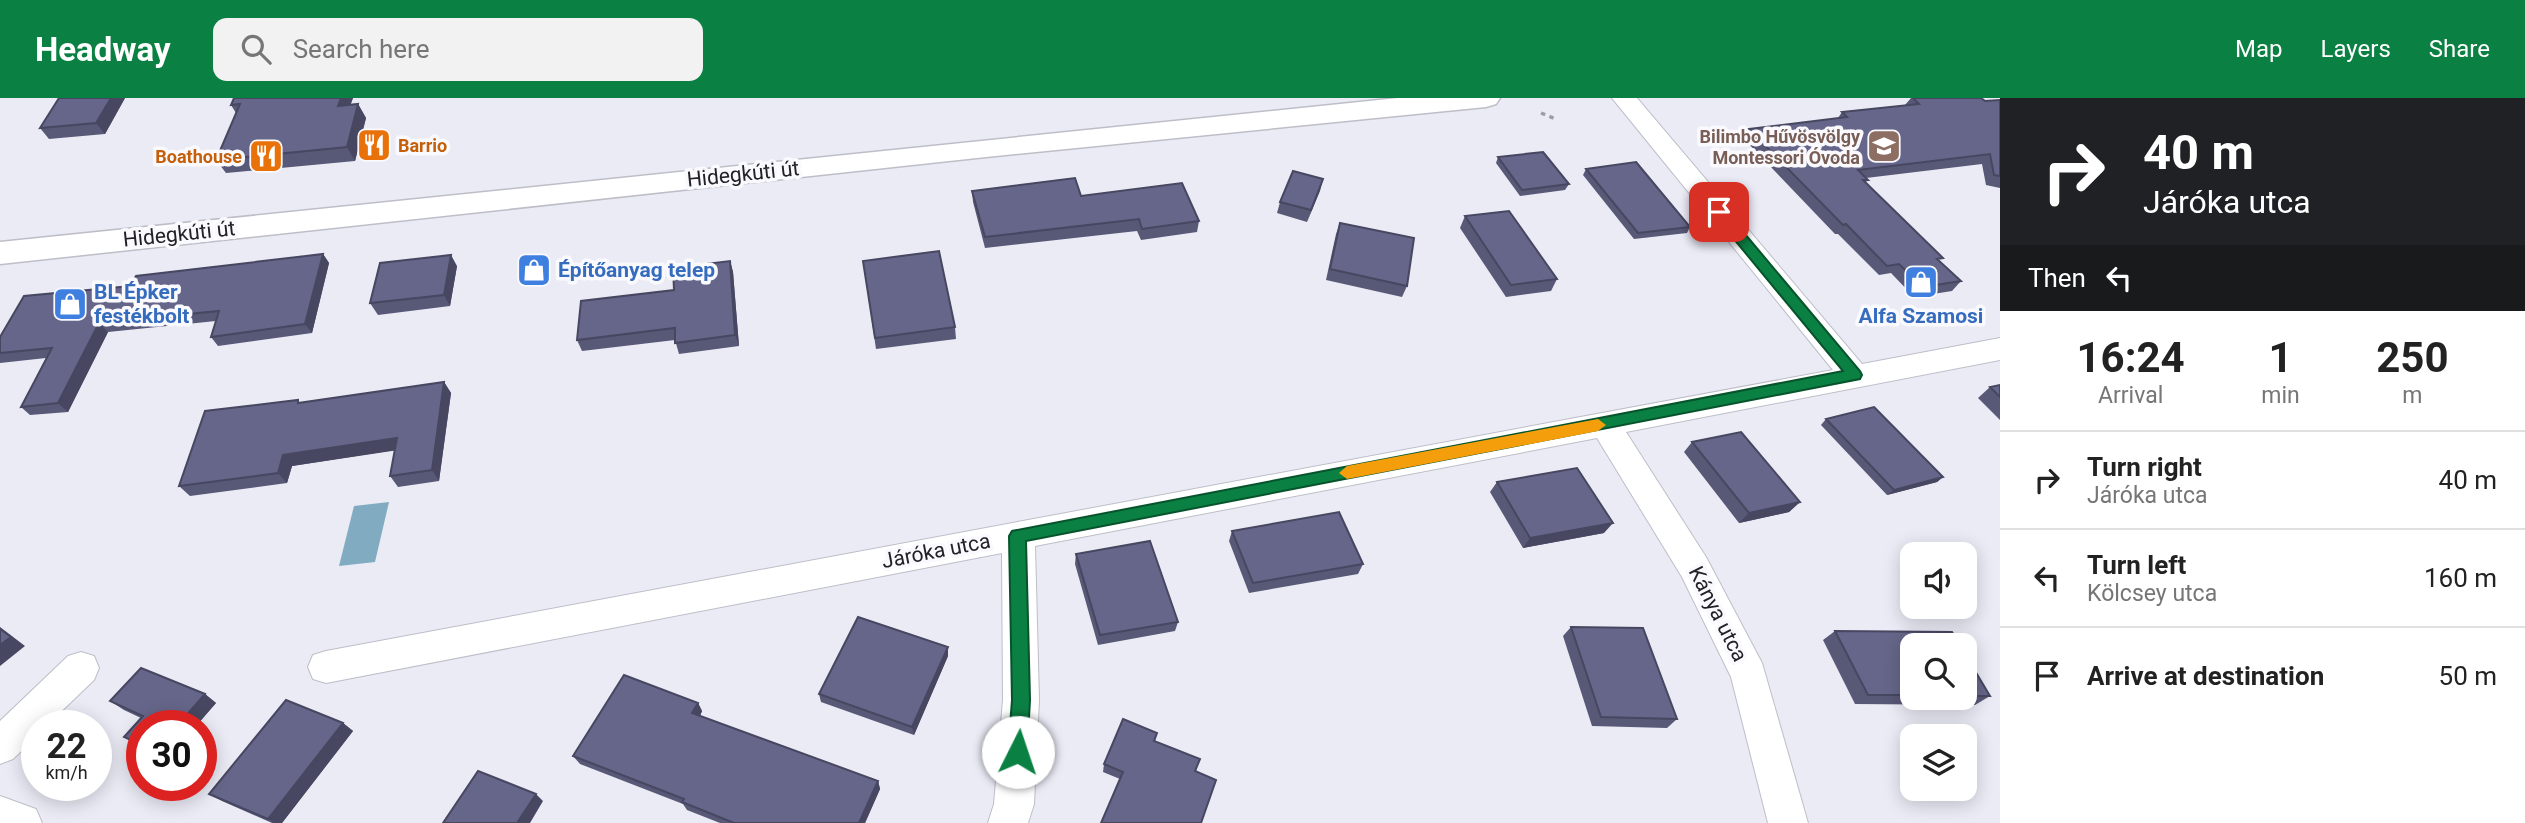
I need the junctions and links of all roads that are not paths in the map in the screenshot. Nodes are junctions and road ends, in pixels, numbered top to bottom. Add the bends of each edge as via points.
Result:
1 (1486, 98) edge
2 (1624, 98) edge
3 (0, 253) edge
4 (2000, 349) edge
5 (1854, 375) junction
6 (1605, 424) junction
7 (1018, 536) junction
8 (326, 667) dead end
9 (81, 668) dead end
10 (0, 747) edge
11 (0, 816) edge
12 (22, 823) edge
13 (1008, 823) edge
14 (1788, 823) edge

1 - 3 main road, Hidegkúti út
2 - 5 street
4 - 5 street, Járóka utca
5 - 6 street, Járóka utca
6 - 7 street, Járóka utca
6 - 14 street, Kánya utca via 1694,567 1749,675
7 - 8 street, Járóka utca
7 - 13 street via 1021,700 1014,804
9 - 10 street
11 - 12 street

